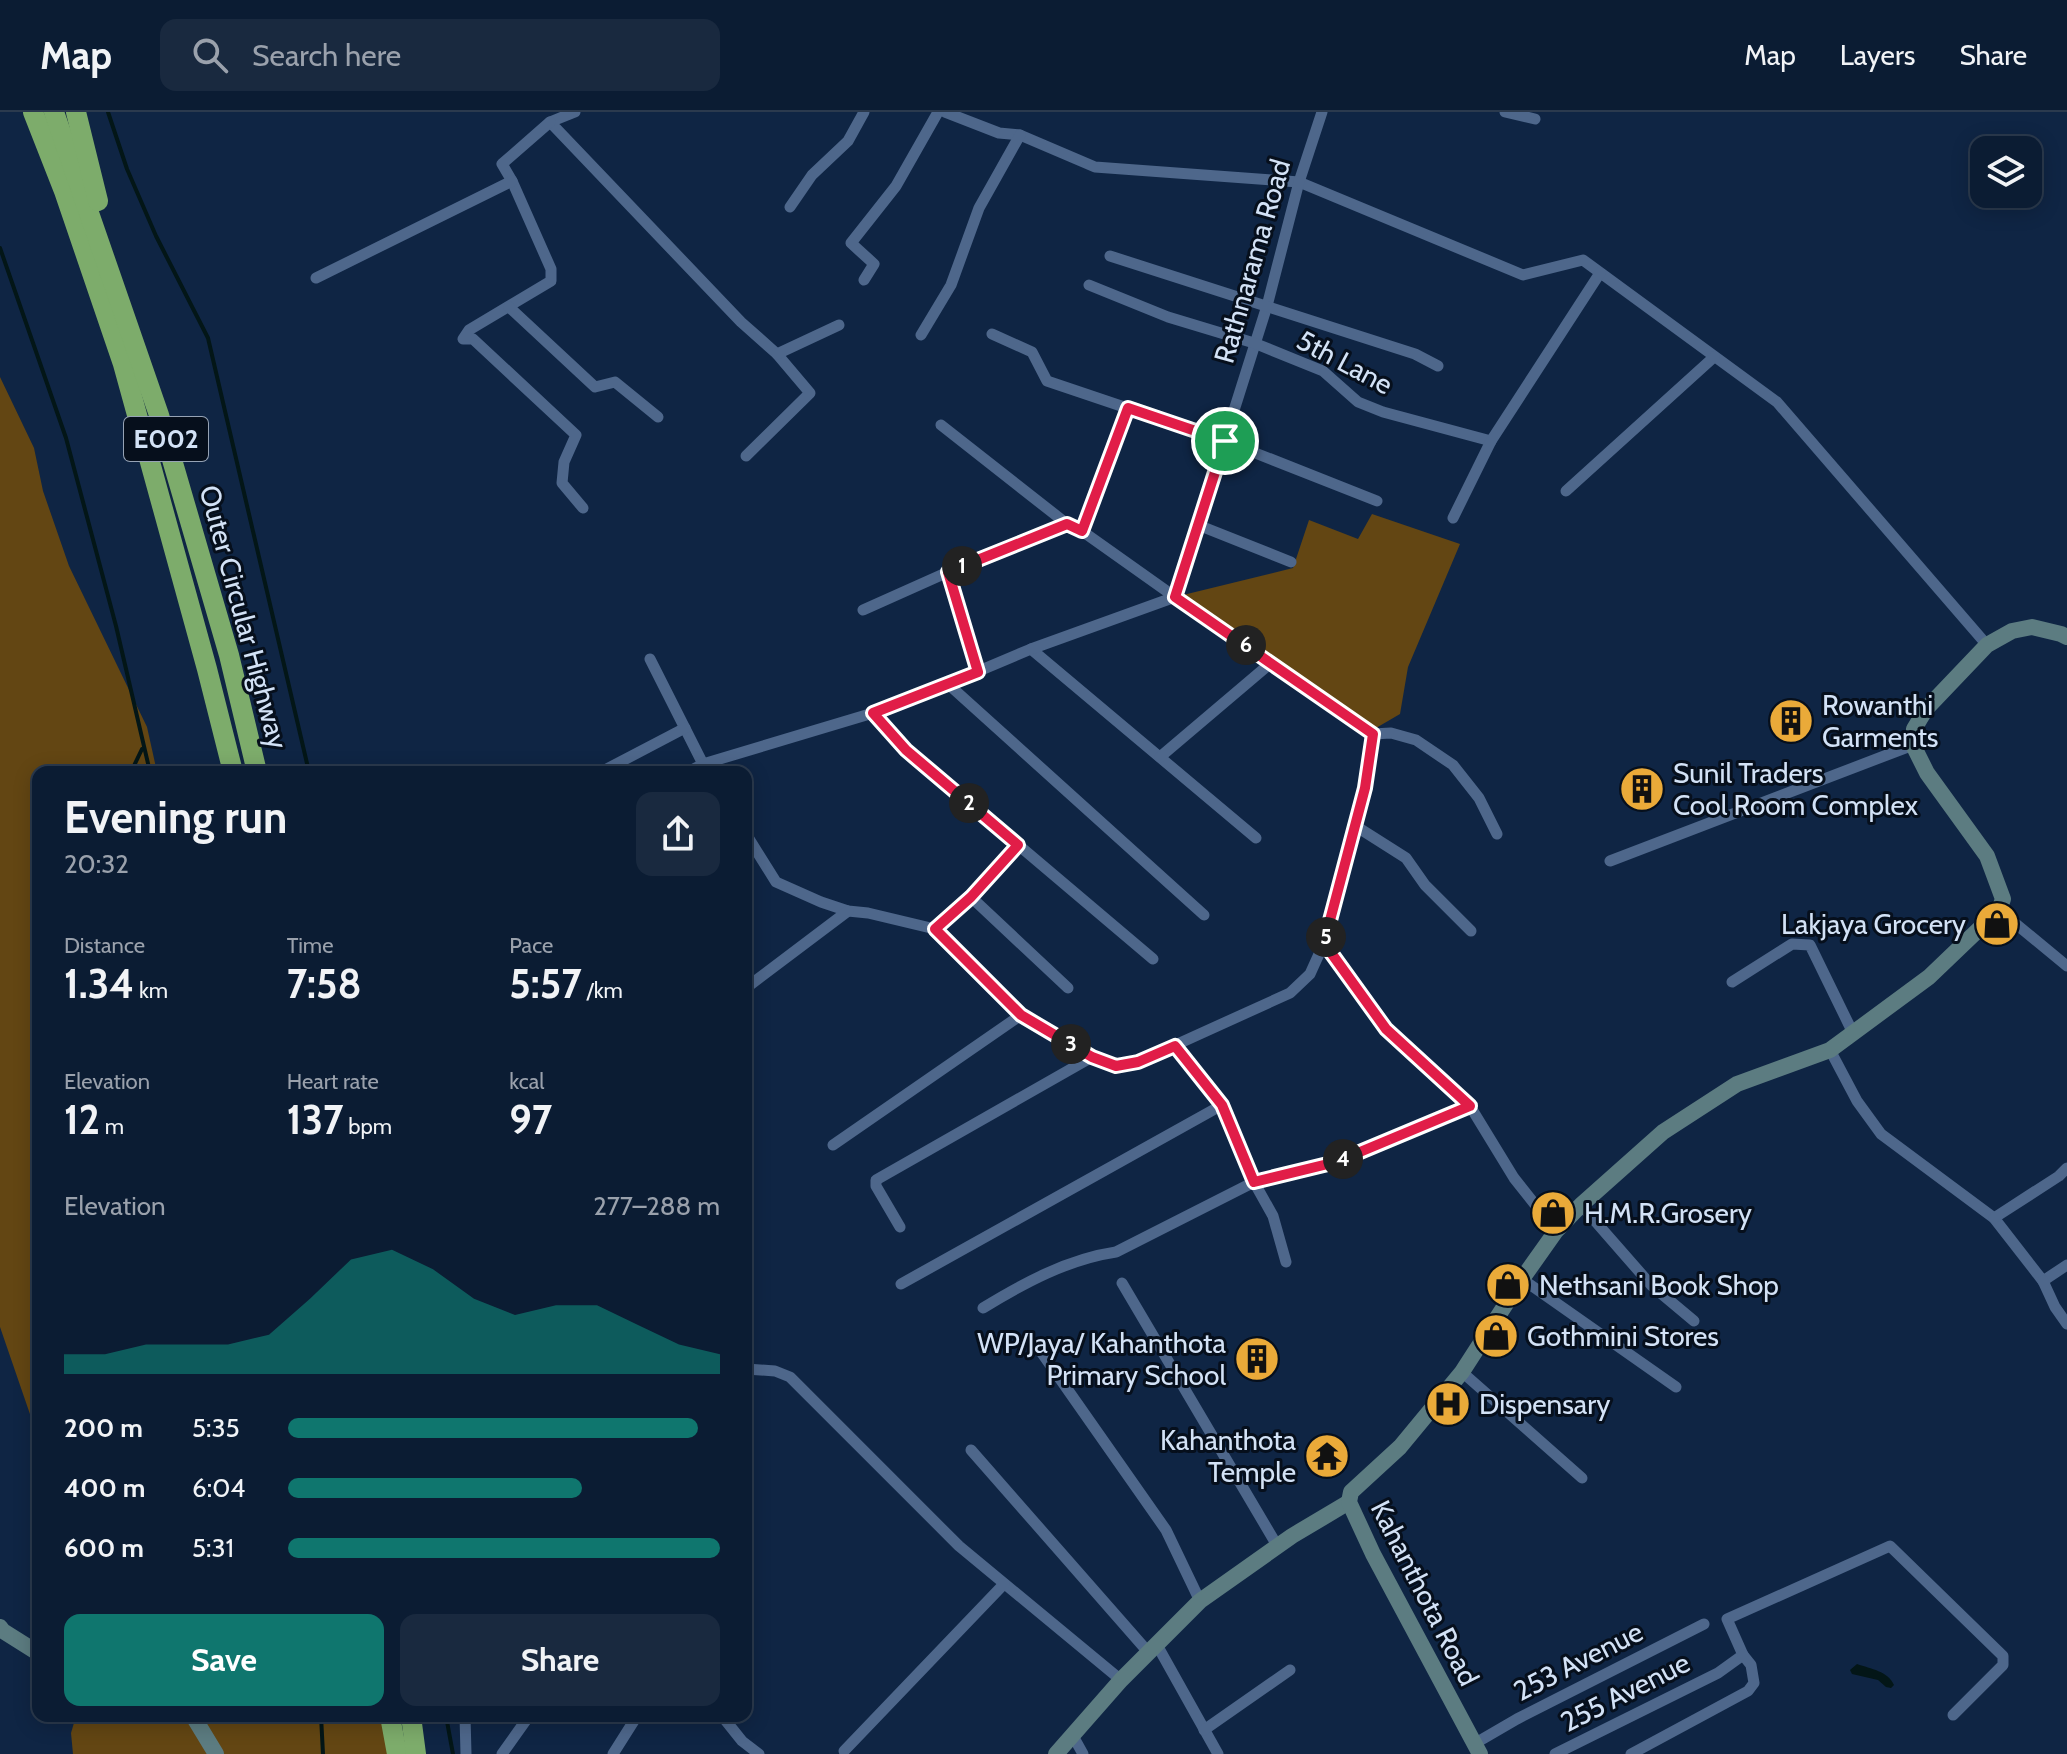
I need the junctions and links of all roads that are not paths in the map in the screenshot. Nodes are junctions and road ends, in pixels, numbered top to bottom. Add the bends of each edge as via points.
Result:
1 (17, 112) edge
2 (33, 112) edge
3 (54, 112) edge
4 (76, 112) edge
5 (575, 112) edge
6 (864, 112) edge
7 (938, 112) edge
8 (945, 112) edge
9 (1322, 112) edge
10 (1505, 112) edge
11 (1535, 119) dead end
12 (550, 122) junction
13 (1020, 135) junction
14 (512, 181) junction
15 (1299, 182) junction
16 (64, 191) junction
17 (790, 207) dead end
18 (1110, 256) dead end
19 (1600, 273) junction
20 (316, 278) dead end
21 (864, 280) dead end
22 (1089, 285) dead end
23 (1267, 306) junction
24 (509, 307) junction
25 (125, 312) junction
26 (839, 325) dead end
27 (992, 334) dead end
28 (921, 335) dead end
29 (1254, 343) junction
30 (777, 354) junction
31 (1714, 357) junction
32 (1438, 366) dead end
33 (1128, 408) junction
34 (658, 417) dead end
35 (941, 425) dead end
36 (1225, 441) junction
37 (1491, 441) junction
38 (746, 456) dead end
39 (1566, 491) dead end
40 (1377, 501) dead end
41 (583, 508) dead end
42 (1453, 518) dead end
43 (1067, 524) junction
44 (1198, 525) junction
45 (1082, 531) junction
46 (1291, 562) dead end
47 (948, 572) junction
48 (1175, 597) junction
49 (863, 610) dead end
50 (2067, 637) edge
51 (1987, 645) junction
52 (1031, 649) junction
53 (650, 659) dead end
54 (1272, 662) junction
55 (978, 672) junction
56 (948, 684) junction
57 (873, 713) junction
58 (685, 728) junction
59 (1373, 734) junction
60 (1913, 745) junction
61 (1160, 757) junction
62 (231, 766) edge
63 (256, 766) edge
64 (612, 766) edge
65 (705, 766) edge
66 (712, 766) edge
67 (1354, 825) junction
68 (1497, 834) dead end
69 (1256, 838) dead end
70 (752, 844) edge
71 (1018, 845) junction
72 (1610, 861) dead end
73 (971, 897) junction
74 (1999, 910) junction
75 (848, 911) junction
76 (1204, 915) dead end
77 (935, 929) junction
78 (1471, 931) dead end
79 (1324, 943) junction
80 (1153, 959) dead end
81 (2067, 966) edge
82 (1732, 982) dead end
83 (752, 983) edge
84 (1068, 988) dead end
85 (1021, 1015) junction
86 (1853, 1033) junction
87 (1175, 1046) junction
88 (1830, 1050) junction
89 (1092, 1057) junction
90 (1222, 1105) junction
91 (1470, 1106) junction
92 (833, 1145) dead end
93 (2067, 1168) edge
94 (1254, 1182) junction
95 (1581, 1205) junction
96 (1994, 1218) junction
97 (900, 1227) dead end
98 (1556, 1231) junction
99 (1286, 1262) dead end
100 (2067, 1265) edge
101 (1522, 1279) junction
102 (2043, 1281) junction
103 (1122, 1283) dead end
104 (901, 1284) dead end
105 (983, 1308) dead end
106 (1694, 1321) dead end
107 (2067, 1324) edge
108 (1037, 1346) dead end
109 (752, 1369) edge
110 (1462, 1372) junction
111 (1676, 1387) dead end
112 (971, 1450) dead end
113 (1582, 1478) dead end
114 (1349, 1502) junction
115 (1278, 1547) junction
116 (1004, 1584) junction
117 (1200, 1601) junction
118 (1704, 1624) dead end
119 (0, 1627) edge
120 (32, 1649) edge
121 (1153, 1649) junction
122 (1743, 1655) junction
123 (1290, 1670) dead end
124 (1121, 1680) junction
125 (1953, 1715) dead end
126 (197, 1722) edge
127 (391, 1722) edge
128 (412, 1722) edge
129 (465, 1722) edge
130 (525, 1722) edge
131 (633, 1722) edge
132 (727, 1722) edge
133 (1204, 1730) junction
134 (1073, 1736) junction
135 (1477, 1749) edge
136 (844, 1751) dead end
137 (216, 1754) edge
138 (397, 1754) edge
139 (416, 1754) edge
140 (466, 1754) edge
141 (502, 1754) edge
142 (613, 1754) edge
143 (759, 1754) edge
144 (1056, 1754) edge
145 (1083, 1754) edge
146 (1218, 1754) edge
147 (1555, 1754) edge
148 (1631, 1754) edge

1 - 16 highway
2 - 16 highway, Outer Circular Highway / E002
3 - 25 highway, Outer Circular Highway / E002
4 - 25 highway
5 - 12 street
6 - 17 street via 848,141 812,175
7 - 21 street via 896,186 851,243 874,264
8 - 13 street via 999,133
9 - 15 street, Rathnarama Road
10 - 11 street
12 - 14 street via 502,164
12 - 30 street
13 - 15 street via 1095,167
13 - 28 street via 979,208 951,285
14 - 20 street
14 - 24 street via 551,269 551,281
15 - 19 street via 1523,275 1583,260
15 - 23 street, Rathnarama Road
16 - 62 highway, Outer Circular Highway / E002 via 123,364
18 - 23 street
19 - 31 street
19 - 37 street
22 - 29 street, 5th Lane
23 - 29 street, Rathnarama Road
23 - 32 street
24 - 34 street via 595,387 615,382
24 - 41 street via 463,339 473,339 576,435 562,483
25 - 63 highway, Outer Circular Highway / E002 via 229,655
26 - 30 street
27 - 33 street via 1032,352 1047,381
29 - 36 street, Rathnarama Road
29 - 37 street, 5th Lane via 1323,371 1358,402
30 - 38 street via 810,393
31 - 39 street
31 - 51 street via 1777,402
33 - 36 street
33 - 45 street
35 - 43 street
36 - 40 street
36 - 44 street, Rathnarama Road
37 - 42 street
43 - 45 street
43 - 47 street
44 - 46 street
44 - 48 street, Rathnarama Road
45 - 48 street
47 - 49 street
47 - 55 street
48 - 52 street
48 - 54 street
50 - 51 main road via 2032,627
51 - 60 main road via 1926,709 1914,729
52 - 55 street
52 - 61 street
53 - 58 street
54 - 59 street
54 - 61 street
55 - 56 street
56 - 57 street
56 - 76 street
57 - 66 street
57 - 71 street via 906,750
58 - 64 street
58 - 65 street
59 - 67 street
59 - 68 street via 1416,740 1453,765 1479,798
60 - 72 street
60 - 74 main road via 1987,856 2003,899
61 - 69 street
67 - 78 street via 1406,858
67 - 79 street
70 - 75 street via 776,882
71 - 73 street
71 - 80 street
73 - 77 street
73 - 84 street
74 - 81 street
74 - 86 main road, Kahanthota Road via 1929,977
75 - 77 street
75 - 83 street
77 - 85 street
79 - 87 street via 1310,974 1290,993
79 - 91 street via 1386,1029
82 - 86 street via 1792,944 1810,945
85 - 89 street
85 - 92 street
86 - 88 main road, Kahanthota Road
87 - 89 street via 1116,1066
87 - 90 street
88 - 95 main road, Kahanthota Road via 1737,1084 1663,1132
88 - 96 street via 1881,1134
89 - 97 street via 876,1180
90 - 94 street
90 - 104 street
91 - 94 street via 1336,1162
91 - 98 street via 1514,1178
93 - 96 street
94 - 99 street via 1273,1216
94 - 105 street via 1116,1252 1094,1255 1024,1283
95 - 98 main road, Kahanthota Road
95 - 106 street via 1651,1285
96 - 102 street
98 - 101 main road, Kahanthota Road
100 - 102 street
101 - 110 main road, Kahanthota Road
101 - 111 street
102 - 107 street
103 - 115 street
108 - 117 street via 1166,1530
109 - 116 street via 790,1377
110 - 113 street
110 - 114 main road, Kahanthota Road via 1400,1447 1351,1492
112 - 121 street
114 - 115 main road
114 - 135 main road, Kahanthota Road
115 - 117 main road
116 - 124 street
116 - 136 street
117 - 121 main road
118 - 135 street, 253 Avenue via 1517,1719
119 - 120 main road
121 - 124 main road
121 - 133 street
122 - 125 street via 1727,1619 1890,1546 2003,1656 2003,1665
122 - 147 street, 255 Avenue via 1718,1673
122 - 148 street via 1754,1683 1748,1691
123 - 133 street
124 - 134 main road
126 - 137 main road
127 - 138 highway
128 - 139 highway
129 - 140 street
130 - 141 street
131 - 142 street
132 - 143 street
133 - 146 street
134 - 144 main road
134 - 145 street

